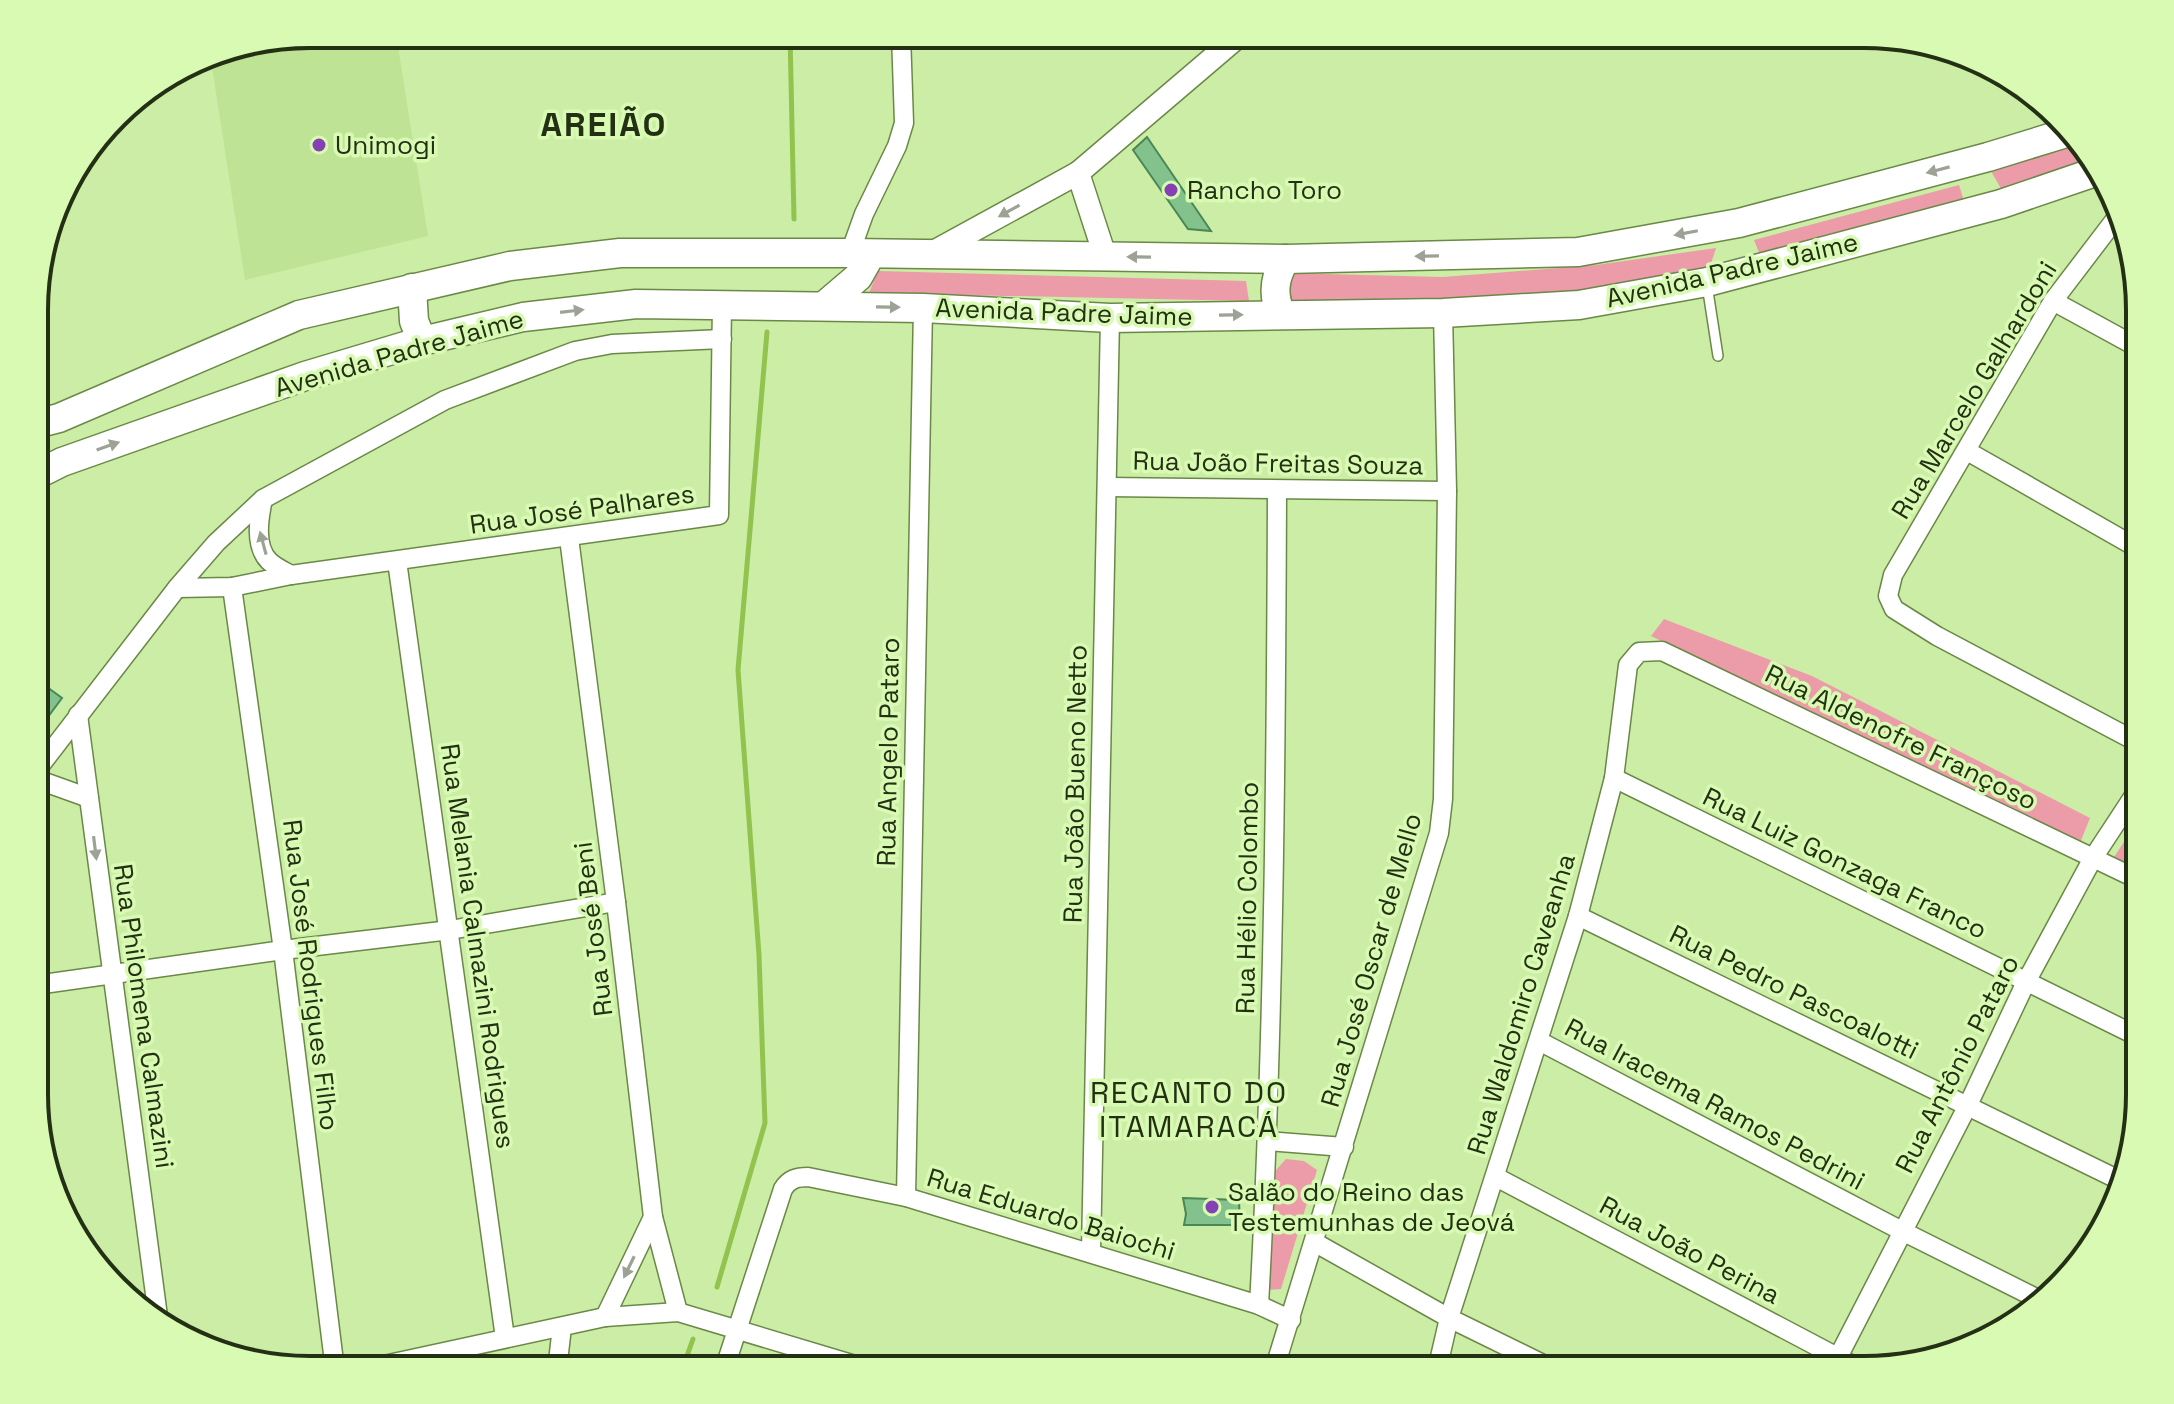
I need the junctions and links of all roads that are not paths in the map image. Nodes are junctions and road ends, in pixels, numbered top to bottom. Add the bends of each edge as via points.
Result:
1 (1224, 48) edge
2 (901, 49) edge
3 (2059, 135) edge
4 (1988, 157) junction
5 (1078, 173) junction
6 (2088, 174) edge
7 (2001, 204) junction
8 (1739, 223) junction
9 (2111, 225) edge
10 (860, 253) junction
11 (927, 256) junction
12 (1105, 256) junction
13 (1286, 259) junction
14 (1749, 270) junction
15 (1707, 282) junction
16 (412, 288) junction
17 (2053, 301) junction
18 (722, 304) junction
19 (824, 306) junction
20 (923, 308) junction
21 (1443, 313) junction
22 (1281, 314) junction
23 (1110, 318) junction
24 (722, 339) junction
25 (2125, 340) edge
26 (422, 341) junction
27 (1718, 356) dead end
28 (48, 421) edge
29 (1967, 451) junction
30 (48, 469) edge
31 (1108, 487) junction
32 (1277, 491) junction
33 (1447, 491) junction
34 (263, 499) junction
35 (569, 538) junction
36 (2125, 541) edge
37 (397, 561) junction
38 (291, 575) junction
39 (232, 587) junction
40 (177, 588) junction
41 (1639, 652) joint
42 (78, 715) junction
43 (2125, 736) edge
44 (48, 755) edge
45 (1614, 778) junction
46 (48, 783) edge
47 (89, 798) junction
48 (2125, 809) edge
49 (2093, 858) junction
50 (2125, 873) edge
51 (616, 902) junction
52 (1578, 916) junction
53 (450, 930) junction
54 (283, 950) junction
55 (111, 976) junction
56 (2026, 982) junction
57 (48, 984) edge
58 (2125, 1030) edge
59 (1539, 1041) junction
60 (1968, 1105) junction
61 (1268, 1141) junction
62 (1344, 1147) junction
63 (1496, 1177) junction
64 (2112, 1177) edge
65 (906, 1197) junction
66 (653, 1217) junction
67 (1902, 1231) junction
68 (1314, 1242) junction
69 (1091, 1252) junction
70 (2031, 1296) edge
71 (1259, 1305) junction
72 (157, 1307) edge
73 (678, 1312) junction
74 (605, 1317) junction
75 (1449, 1318) junction
76 (1291, 1320) junction
77 (562, 1327) junction
78 (736, 1329) junction
79 (505, 1338) junction
80 (1279, 1355) edge
81 (1440, 1355) edge
82 (1525, 1355) edge
83 (1819, 1355) edge
84 (1840, 1355) edge
85 (333, 1356) edge
86 (424, 1356) edge
87 (559, 1356) edge
88 (728, 1356) edge
89 (824, 1356) edge

1 - 5 street
2 - 10 street via 904,123 864,214
3 - 4 main road, Avenida Padre Jaime
4 - 7 main road via 1987,185
4 -> 8 main road, Avenida Padre Jaime
5 -> 11 street
5 - 12 street
6 - 7 main road, Avenida Padre Jaime
7 - 14 main road, Avenida Padre Jaime
8 -> 13 main road, Avenida Padre Jaime via 1578,252
8 - 14 main road via 1750,245
9 - 17 street, Rua Marcelo Galhardoni
10 - 11 main road, Avenida Padre Jaime
10 - 16 main road, Avenida Padre Jaime via 620,253 510,266
10 - 19 main road via 858,277
11 - 12 main road, Avenida Padre Jaime
13 -> 12 main road, Avenida Padre Jaime
13 - 22 main road via 1275,286
14 - 15 main road, Avenida Padre Jaime
15 - 21 main road, Avenida Padre Jaime via 1579,305
15 - 27 lane
16 - 26 main road via 414,321
16 - 28 main road, Avenida Padre Jaime via 299,315
17 - 25 street
17 - 29 street, Rua Marcelo Galhardoni
18 - 19 main road, Avenida Padre Jaime
18 - 24 street, Rua José Palhares
26 -> 18 main road, Avenida Padre Jaime via 523,317 636,304
19 -> 20 main road, Avenida Padre Jaime
20 - 23 main road, Avenida Padre Jaime
20 - 65 street, Rua Angelo Pataro
21 - 22 main road, Avenida Padre Jaime
21 - 33 street, Rua José Oscar de Mello
23 -> 22 main road, Avenida Padre Jaime
23 - 31 street, Rua João Bueno Netto
24 - 34 street via 575,351 445,400
24 - 35 street, Rua José Palhares via 719,515
30 -> 26 main road, Avenida Padre Jaime via 305,376
29 - 36 street
29 - 43 street, Rua Marcelo Galhardoni via 1893,575 1888,596 1894,609
31 - 32 street, Rua João Freitas Souza
31 - 69 street, Rua João Bueno Netto
32 - 33 street, Rua João Freitas Souza
32 - 61 street, Rua Hélio Colombo
33 - 62 street, Rua José Oscar de Mello via 1439,833
38 -> 34 street via 262,550
34 - 40 street
35 - 37 street, Rua José Palhares
35 - 51 street, Rua José Beni
37 - 38 street, Rua José Palhares
37 - 53 street, Rua Melania Calmazini Rodrigues
38 - 39 street, Rua José Palhares
39 - 40 street, Rua José Palhares
39 - 54 street, Rua José Rodrigues Filho
40 - 42 street
41 - 45 street, Rua Waldomiro Caveanha via 1628,665
41 - 49 street, Rua Aldenofre Françoso via 1662,651
42 - 44 street
42 - 47 street, Rua Philomena Calmazini
45 - 52 street, Rua Waldomiro Caveanha
45 - 56 street, Rua Luiz Gonzaga Franco
46 - 47 street
47 -> 55 street, Rua Philomena Calmazini
48 - 49 street, Rua Antônio Pataro
49 - 50 street, Rua Aldenofre Françoso
49 - 56 street, Rua Antônio Pataro
51 - 53 street
51 - 66 street, Rua José Beni
52 - 59 street, Rua Waldomiro Caveanha
52 - 60 street, Rua Pedro Pascoalotti
53 - 54 street
53 - 79 street, Rua Melania Calmazini Rodrigues
54 - 55 street
54 - 85 street, Rua José Rodrigues Filho
55 - 57 street
55 - 72 street, Rua Philomena Calmazini
56 - 58 street, Rua Luiz Gonzaga Franco
56 - 60 street, Rua Antônio Pataro
59 - 63 street, Rua Waldomiro Caveanha
59 - 67 street, Rua Iracema Ramos Pedrini
60 - 64 street, Rua Pedro Pascoalotti
60 - 67 street, Rua Antônio Pataro
61 - 62 street
61 - 71 street, Rua Hélio Colombo
62 - 68 street, Rua José Oscar de Mello
63 - 75 street, Rua Waldomiro Caveanha
63 - 83 street, Rua João Perina
65 - 69 street, Rua Eduardo Baiochi
65 - 78 street, Rua Eduardo Baiochi via 808,1177 791,1180 783,1189
66 - 73 street, Rua José Beni
66 -> 74 street
67 - 70 street, Rua Iracema Ramos Pedrini
67 - 84 street, Rua Antônio Pataro
68 - 75 street
68 - 76 street, Rua José Oscar de Mello
69 - 71 street, Rua Eduardo Baiochi
71 - 76 street, Rua Eduardo Baiochi
73 - 74 street
73 - 78 street
74 - 77 street
75 - 81 street, Rua Waldomiro Caveanha
75 - 82 street
76 - 80 street, Rua José Oscar de Mello
77 - 79 street
77 - 87 street
78 - 88 street
78 - 89 street
79 - 86 street

